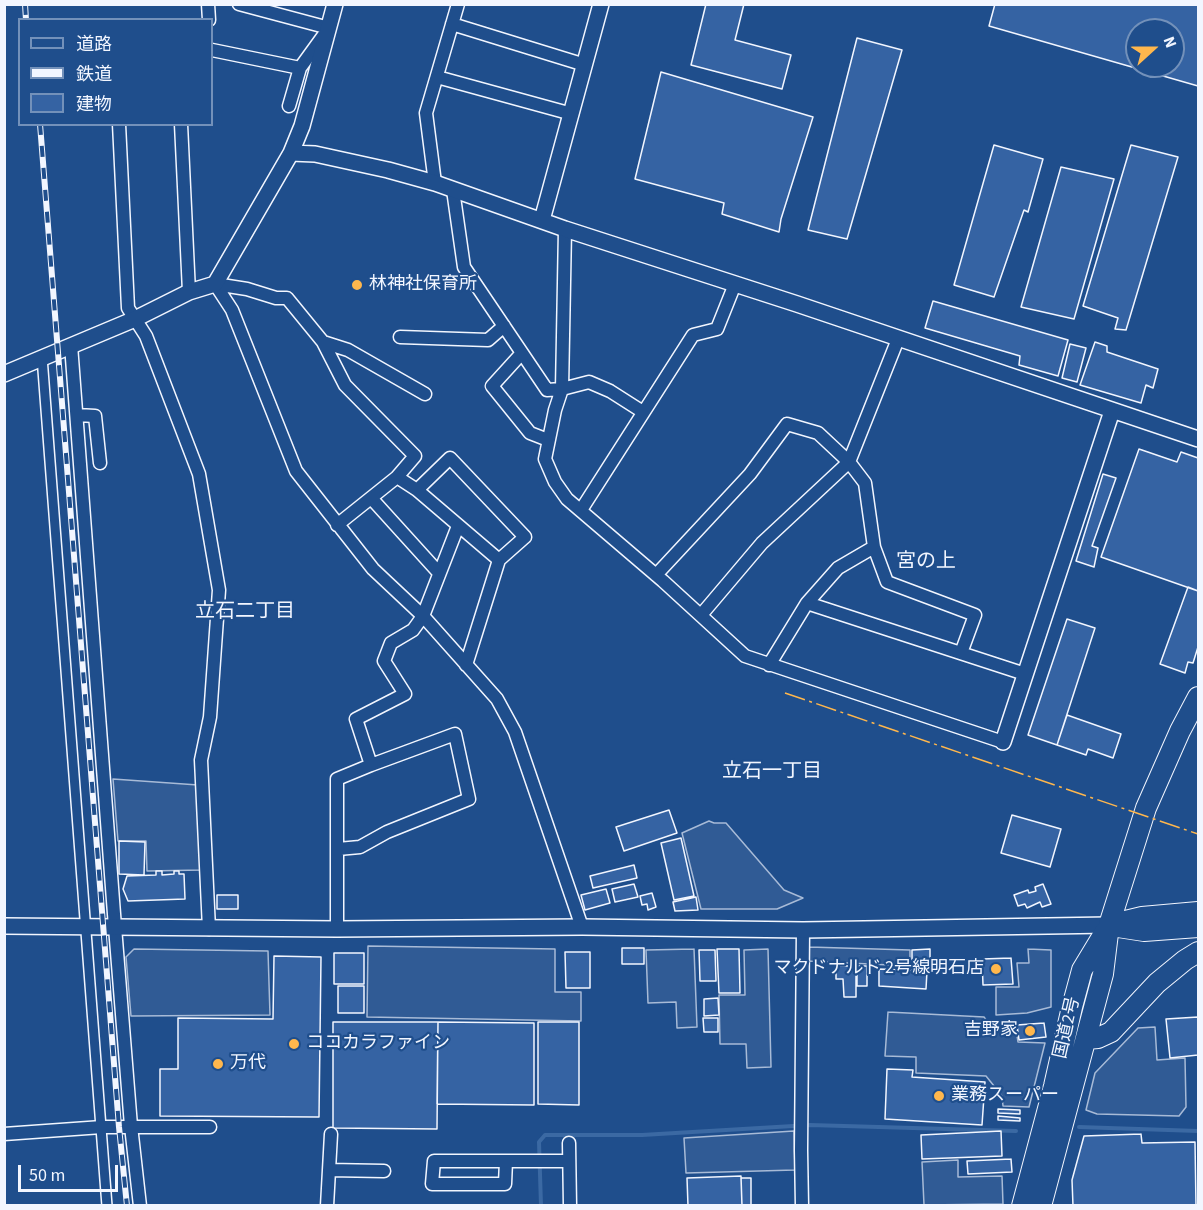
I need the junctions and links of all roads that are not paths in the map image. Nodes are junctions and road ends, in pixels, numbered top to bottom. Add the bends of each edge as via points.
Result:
1 (239, 4) edge
2 (335, 4) edge
3 (458, 4) edge
4 (602, 4) edge
5 (452, 24) junction
6 (329, 28) junction
7 (213, 50) edge
8 (585, 65) junction
9 (300, 68) junction
10 (437, 77) junction
11 (289, 106) dead end
12 (572, 114) junction
13 (119, 126) edge
14 (181, 126) edge
15 (291, 153) junction
16 (435, 183) junction
17 (453, 190) junction
18 (542, 220) junction
19 (566, 229) junction
20 (215, 284) junction
21 (735, 284) junction
22 (189, 292) junction
23 (135, 319) junction
24 (504, 326) junction
25 (400, 337) dead end
26 (898, 339) junction
27 (324, 342) junction
28 (71, 345) junction
29 (522, 353) junction
30 (42, 357) junction
31 (4, 374) edge
32 (562, 389) junction
33 (425, 394) dead end
34 (1112, 411) junction
35 (643, 412) junction
36 (76, 415) junction
37 (1198, 439) edge
38 (549, 440) junction
39 (849, 462) junction
40 (100, 463) dead end
41 (397, 477) junction
42 (417, 490) junction
43 (372, 498) junction
44 (580, 510) junction
45 (337, 525) junction
46 (458, 526) junction
47 (874, 547) junction
48 (499, 560) junction
49 (439, 573) junction
50 (656, 575) junction
51 (807, 603) junction
52 (701, 615) junction
53 (423, 616) junction
54 (961, 653) junction
55 (769, 665) junction
56 (465, 666) junction
57 (1025, 674) junction
58 (1198, 698) edge
59 (1003, 742) joint
60 (371, 765) junction
61 (338, 849) junction
62 (1198, 912) edge
63 (1109, 925) junction
64 (4, 926) edge
65 (86, 927) junction
66 (115, 927) junction
67 (582, 927) junction
68 (1198, 927) edge
69 (209, 929) junction
70 (337, 929) junction
71 (803, 930) junction
72 (1198, 952) edge
73 (1086, 1039) junction
74 (131, 1126) junction
75 (102, 1127) junction
76 (210, 1127) dead end
77 (4, 1134) edge
78 (331, 1134) dead end
79 (569, 1143) dead end
80 (506, 1161) junction
81 (569, 1161) junction
82 (329, 1170) junction
83 (384, 1171) dead end
84 (107, 1206) edge
85 (140, 1206) edge
86 (327, 1206) edge
87 (570, 1206) edge
88 (802, 1206) edge
89 (1022, 1206) edge
90 (1041, 1206) edge

1 - 6 street
2 - 6 street
3 - 5 street
4 - 8 street
5 - 8 street
5 - 10 street
6 - 9 street
6 - 15 street
7 - 9 street
8 - 12 street
9 - 11 street
10 - 12 street
10 - 16 street via 426,113
12 - 18 street
13 - 23 street via 128,308
14 - 22 street
15 - 16 street via 315,154
15 - 20 street
16 - 17 street
17 - 18 street
17 - 24 street via 464,267
18 - 19 street
19 - 21 street
19 - 32 street
20 - 22 street
20 - 27 street via 286,298
20 - 45 street via 232,310 296,471
21 - 26 street
21 - 35 street via 717,329 693,335
22 - 23 street
23 - 28 street
23 - 69 street via 146,336 199,474 219,590 210,717 201,760
24 - 25 street via 488,340
24 - 29 street
26 - 34 street
26 - 39 street
27 - 33 street via 348,350
27 - 41 street via 345,385 415,456
28 - 30 street
28 - 36 street
29 - 32 street via 547,390
29 - 38 street via 492,386 530,433
30 - 31 street
30 - 65 street
32 - 35 street via 589,382
32 - 38 street
34 - 37 street
34 - 57 street
35 - 44 street
36 - 40 street via 95,416
36 - 66 street
38 - 44 street via 545,459 555,482
39 - 47 street via 865,483
39 - 50 street via 819,433 787,424 750,474
39 - 52 street via 762,543
41 - 42 street
41 - 43 street
42 - 46 street
42 - 48 street via 450,458 525,537
43 - 45 street
43 - 49 street
44 - 50 street
45 - 53 street via 373,569
46 - 48 street
46 - 49 street
47 - 51 street via 838,568
47 - 54 street via 887,582 975,615
48 - 56 street
49 - 53 street
50 - 52 street
51 - 54 street
51 - 55 street
52 - 55 street via 745,656
53 - 56 street
53 - 60 street via 413,630 391,643 384,662 405,694 356,719
54 - 57 street
55 - 59 street
56 - 67 street via 497,699 515,732
57 - 59 street
58 - 63 highway, 国道2号 via 1146,807
60 - 61 street via 337,779
60 - 61 street via 455,734 470,799 360,847
61 - 70 street
62 - 63 highway via 1142,917
63 - 68 highway via 1144,931
63 - 71 street
63 - 73 highway, 国道2号 via 1103,974
63 - 89 highway, 国道2号 via 1082,970
64 - 65 street
65 - 66 street
65 - 75 street
66 - 69 street
66 - 74 street
67 - 70 street
67 - 71 street
69 - 70 street
71 - 88 street
72 - 73 highway via 1157,983 1111,1032
73 - 90 highway, 国道2号
74 - 75 street
74 - 76 street
74 - 85 street
75 - 77 street
75 - 84 street
78 - 82 street
79 - 81 street
80 - 80 street via 434,1161 432,1184 505,1184
80 - 81 street
81 - 87 street
82 - 83 street
82 - 86 street

